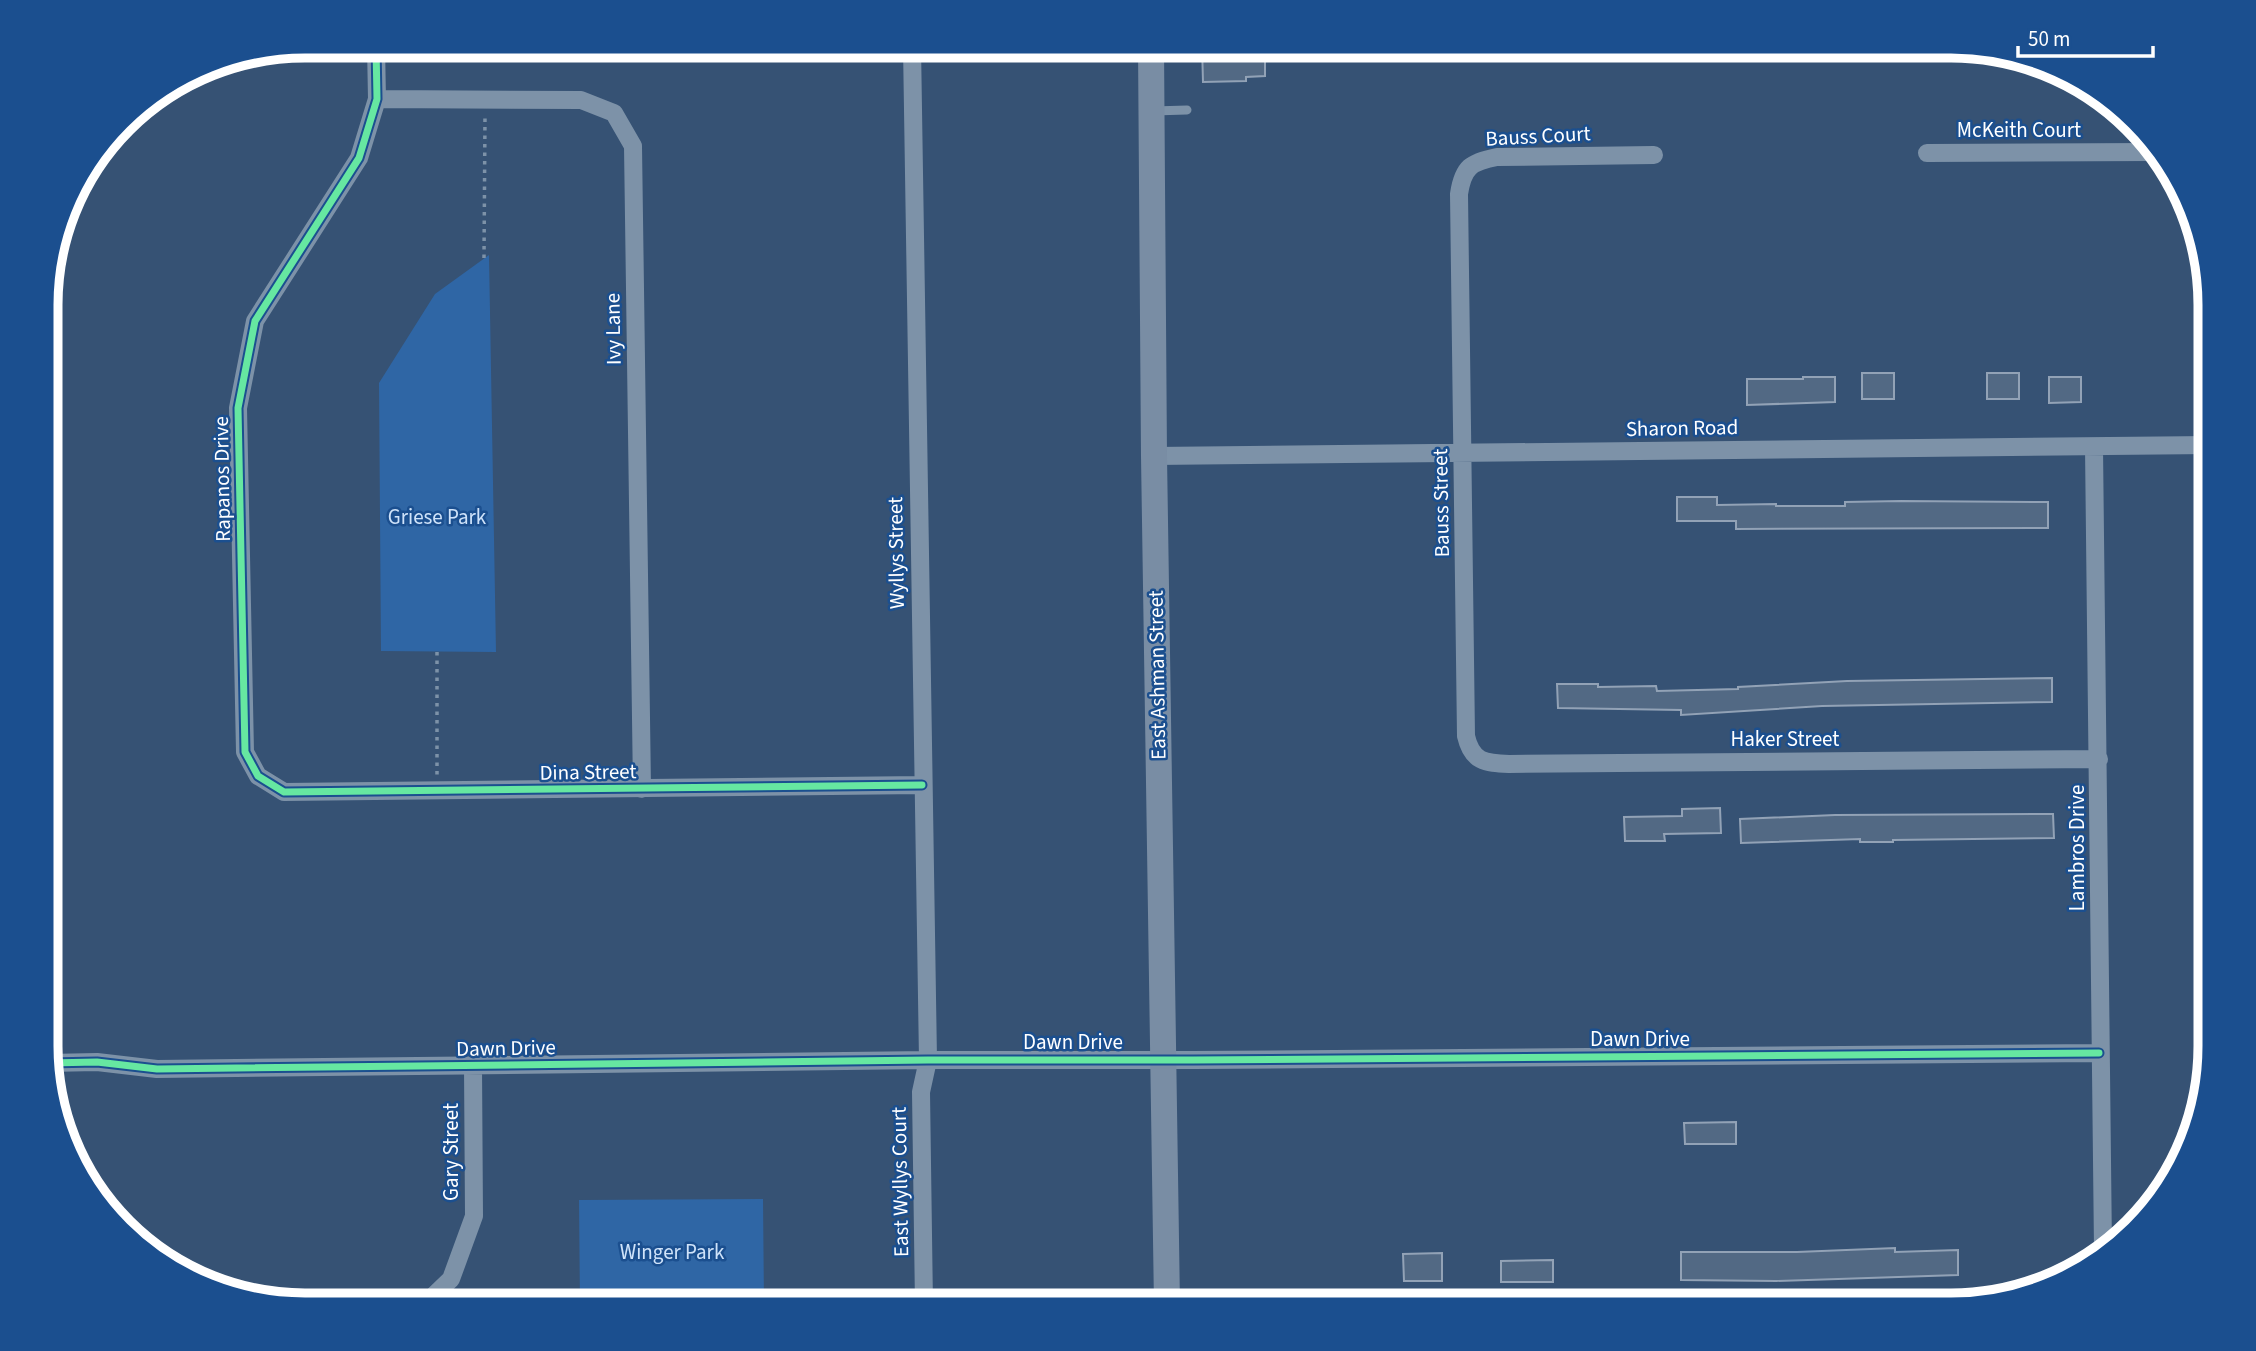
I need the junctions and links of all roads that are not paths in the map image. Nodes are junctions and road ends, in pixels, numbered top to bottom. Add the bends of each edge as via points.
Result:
1 (376, 58) edge
2 (912, 58) edge
3 (1151, 58) edge
4 (377, 99) junction
5 (1187, 110) dead end
6 (1152, 111) junction
7 (2145, 152) edge
8 (1927, 153) dead end
9 (1654, 155) dead end
10 (1460, 250) joint
11 (2198, 446) edge
12 (2094, 447) junction
13 (1463, 453) junction
14 (1154, 456) junction
15 (1474, 755) joint
16 (2099, 760) junction
17 (258, 776) joint
18 (922, 785) junction
19 (642, 789) junction
20 (2099, 1053) junction
21 (928, 1060) junction
22 (1162, 1060) junction
23 (58, 1063) edge
24 (473, 1066) junction
25 (2103, 1241) edge
26 (437, 1293) edge
27 (924, 1293) edge
28 (1167, 1293) edge

1 - 4 street, Rapanos Drive
2 - 18 street, Wyllys Street
3 - 6 street, East Ashman Street
4 - 17 street, Rapanos Drive via 359,158 255,321 238,408 245,752
4 - 19 street, Ivy Lane via 581,100 614,113 633,146
5 - 6 lane
6 - 14 street, East Ashman Street
7 - 8 street, McKeith Court
9 - 10 street, Bauss Court via 1480,160 1466,169 1461,181
10 - 13 street, Bauss Street
11 - 12 street, Sharon Road
12 - 13 street, Sharon Road
12 - 16 street, Lambros Drive
13 - 14 street, Sharon Road
13 - 15 street, Bauss Street via 1466,736
14 - 22 street, East Ashman Street
15 - 16 street, Haker Street via 1502,764
16 - 20 street, Lambros Drive
17 - 19 street, Dina Street via 284,792
18 - 19 street, Dina Street
18 - 21 street, Wyllys Street
20 - 22 street, Dawn Drive
20 - 25 street, Lambros Drive
21 - 22 street, Dawn Drive
21 - 24 street, Dawn Drive
21 - 27 street, East Wyllys Court via 921,1092
22 - 28 street, East Ashman Street
23 - 24 street, Dawn Drive via 157,1069
24 - 26 street, Gary Street via 474,1216 452,1279

